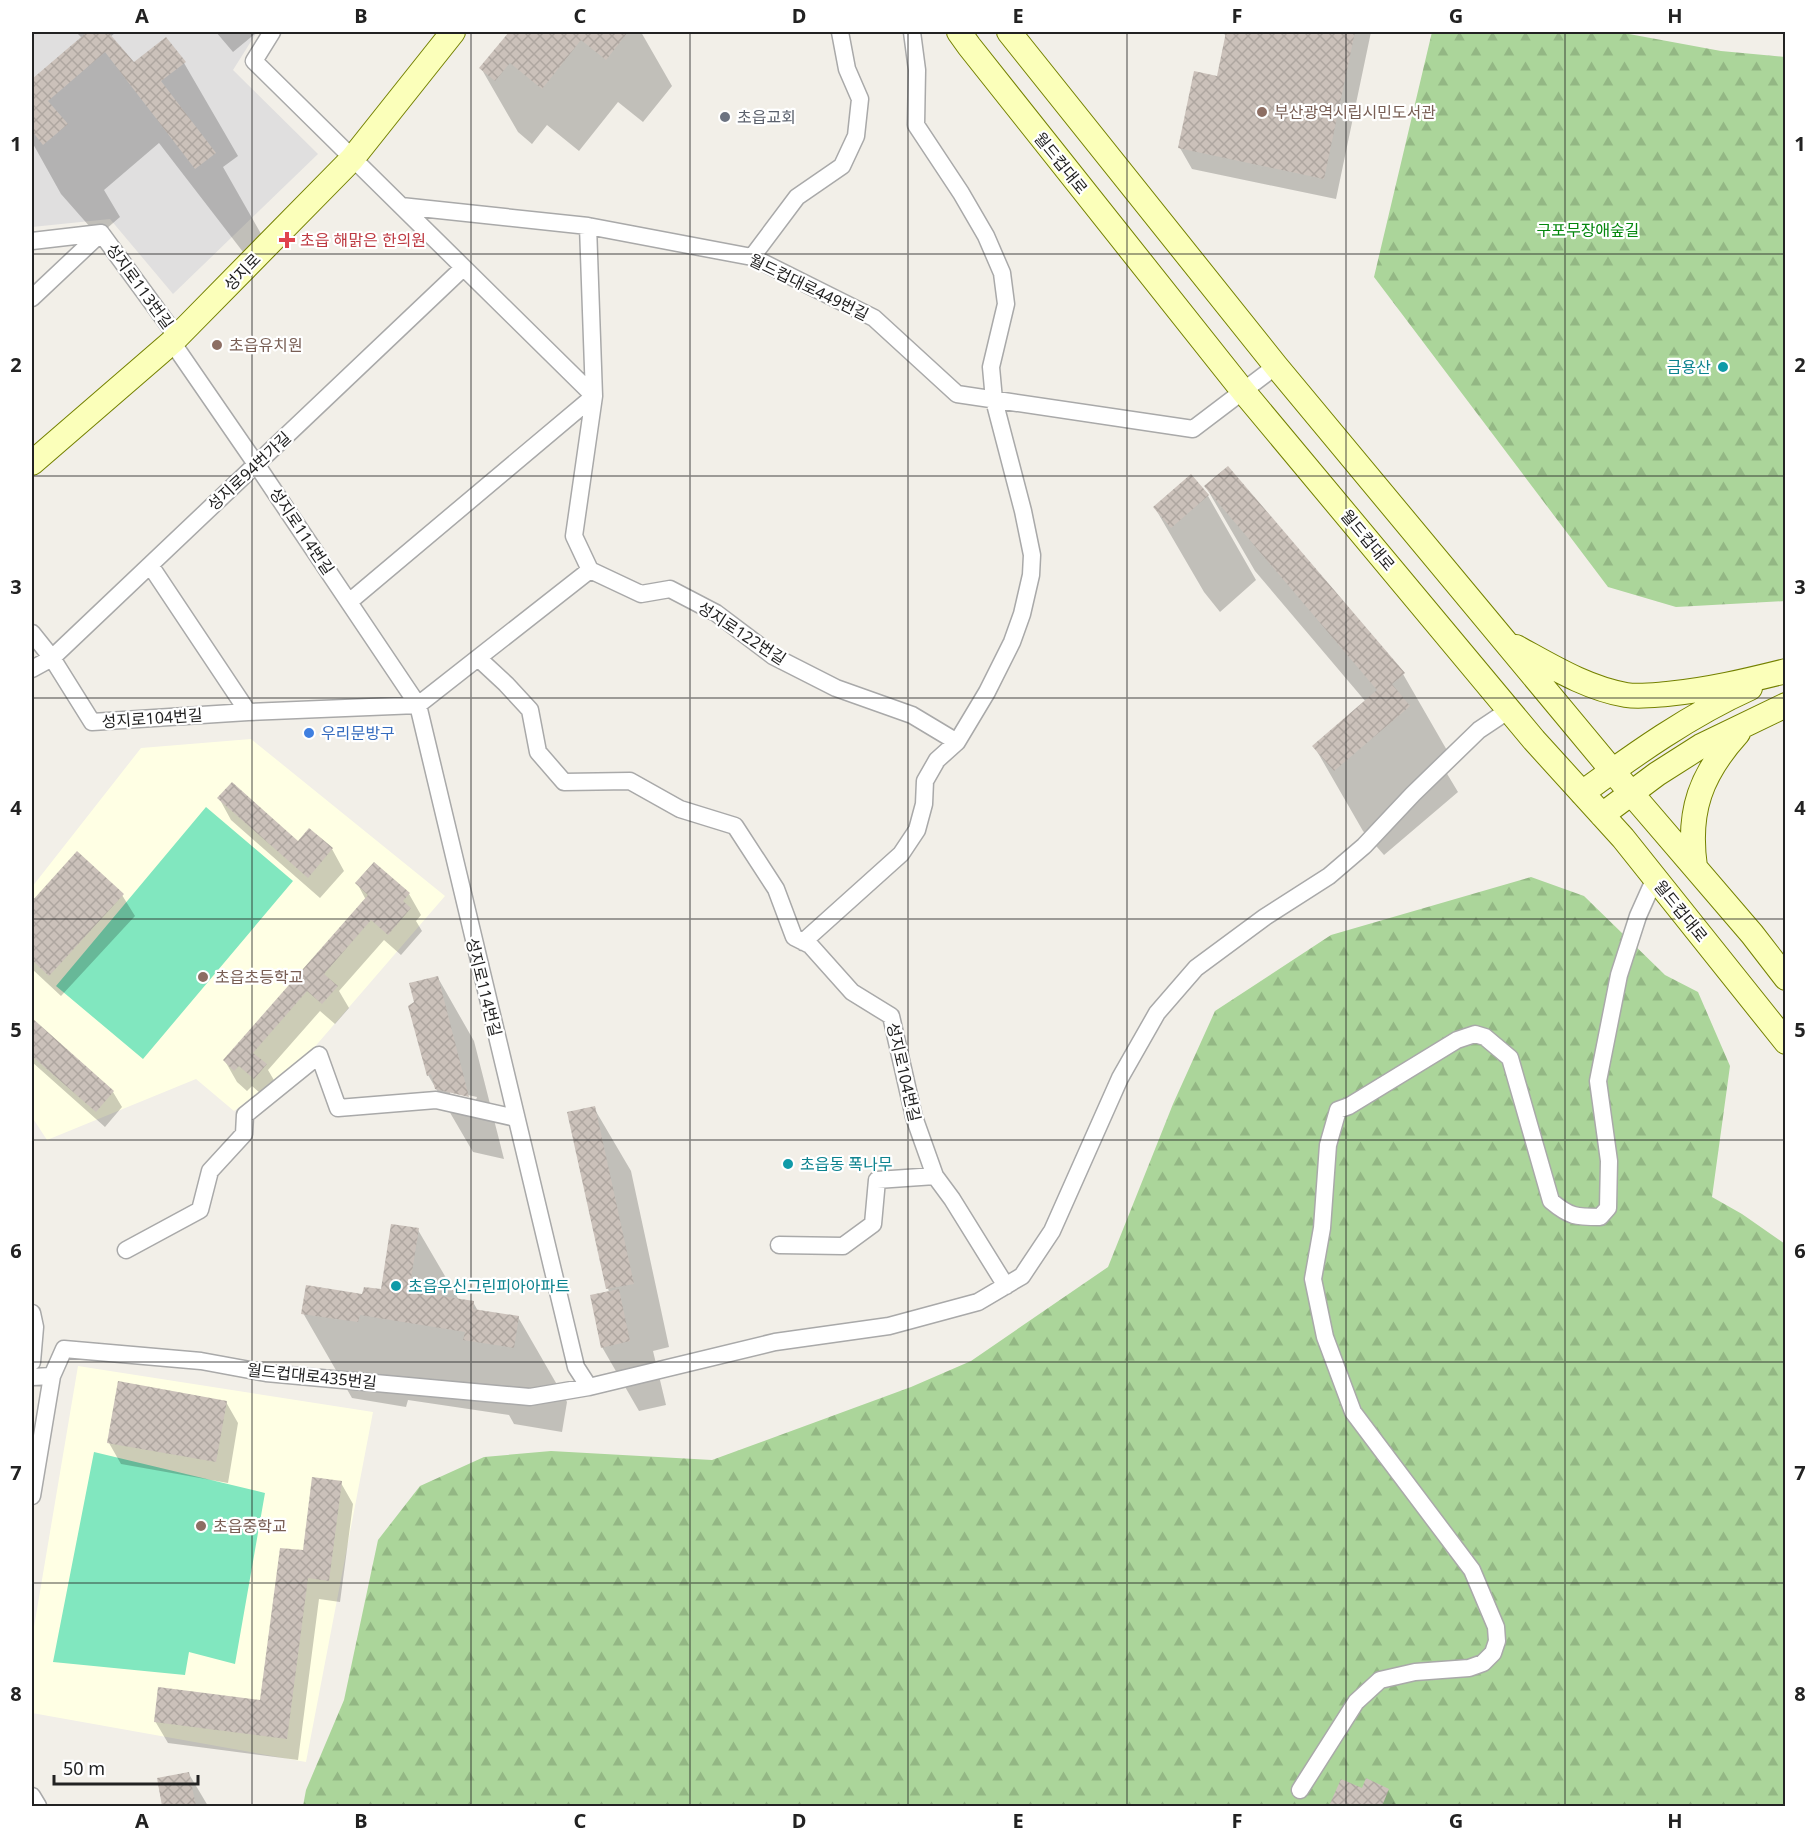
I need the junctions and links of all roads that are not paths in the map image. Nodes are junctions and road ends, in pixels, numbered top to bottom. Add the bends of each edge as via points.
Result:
1 (272, 32) edge
2 (453, 32) edge
3 (840, 32) edge
4 (912, 32) edge
5 (959, 32) edge
6 (1009, 32) edge
7 (352, 159) junction
8 (401, 206) junction
9 (588, 226) junction
10 (101, 233) junction
11 (32, 241) edge
12 (752, 257) junction
13 (463, 268) junction
14 (32, 298) edge
15 (175, 340) junction
16 (1276, 366) junction
17 (1243, 391) junction
18 (594, 396) junction
19 (994, 400) junction
20 (32, 463) edge
21 (256, 464) junction
22 (150, 565) junction
23 (590, 570) junction
24 (349, 602) junction
25 (32, 633) edge
26 (1503, 641) junction
27 (52, 658) junction
28 (478, 658) junction
29 (32, 669) edge
30 (1785, 672) edge
31 (418, 705) junction
32 (1785, 705) edge
33 (1509, 710) junction
34 (248, 712) junction
35 (1748, 722) junction
36 (957, 742) junction
37 (1612, 771) junction
38 (1582, 793) junction
39 (1631, 793) junction
40 (1602, 815) junction
41 (1695, 867) junction
42 (1655, 878) junction
43 (803, 942) junction
44 (1785, 978) edge
45 (1785, 1042) edge
46 (516, 1118) junction
47 (934, 1176) junction
48 (779, 1245) dead end
49 (126, 1250) dead end
50 (1006, 1286) junction
51 (32, 1313) edge
52 (32, 1362) edge
53 (52, 1376) junction
54 (32, 1377) edge
55 (589, 1387) junction
56 (32, 1496) edge
57 (1300, 1790) dead end
58 (32, 1796) edge
59 (38, 1806) edge

1 - 7 street via 254,61
2 - 7 main road, 성지로
3 - 12 street via 847,69 860,99 856,136 842,166 797,197
4 - 19 street via 917,70 916,125 962,193 1002,273 1005,304 991,367
5 - 17 main road, 월드컵대로
6 - 16 main road
7 - 8 street
7 - 15 main road, 성지로
8 - 9 street, 월드컵대로449번길
8 - 13 street
9 - 12 street, 월드컵대로449번길
9 - 18 street
10 - 11 street, 성지로113번길
10 - 14 street
10 - 15 street, 성지로113번길
12 - 19 street, 월드컵대로449번길 via 874,318 957,394
13 - 18 street
13 - 21 street, 성지로94번가길
15 - 20 main road, 성지로
15 - 21 street, 성지로114번길
16 - 17 street, 월드컵대로449번길
16 - 26 main road
17 - 19 street, 월드컵대로449번길 via 1193,429
17 - 33 main road, 월드컵대로
18 - 23 street via 574,536
18 - 24 street
19 - 36 street via 1023,511 1032,555 1031,575 1012,642
21 - 22 street, 성지로94번가길
21 - 24 street, 성지로114번길
22 - 27 street, 성지로94번가길
22 - 34 street
23 - 28 street
23 - 36 street, 성지로122번길 via 641,594 670,589 716,613 772,656 836,688 912,715
24 - 31 street, 성지로114번길
25 - 27 street, 성지로104번길
26 - 30 main road via 1573,678 1628,695 1691,691
26 - 37 main road
27 - 29 street, 성지로94번가길
27 - 34 street, 성지로104번길 via 92,722
28 - 31 street
28 - 43 street, 성지로104번길 via 530,710 538,752 564,782 630,781 680,809 735,826 776,889 794,937
30 - 37 main road via 1685,723
31 - 34 street, 성지로104번길
31 - 46 street, 성지로114번길
32 - 35 main road
33 - 38 main road, 월드컵대로
33 - 50 street via 1479,730 1329,876 1196,968 1157,1013 1120,1078 1052,1231 1022,1276
35 - 39 main road via 1701,746
35 - 41 main road via 1707,772 1698,796 1693,824
36 - 43 street via 937,759 925,781 917,830 901,854
37 - 38 main road
37 - 39 main road
38 - 40 main road, 월드컵대로
39 - 40 main road
39 - 41 main road
40 - 42 main road, 월드컵대로
41 - 44 main road
42 - 45 main road, 월드컵대로
42 - 57 street via 1619,975 1598,1081 1609,1161 1608,1208 1600,1216 1576,1217 1551,1201 1510,1058 1485,1037 1475,1034 1457,1040 1338,1110 1328,1145 1322,1228 1313,1279 1325,1337 1353,1412 1472,1570 1496,1627 1497,1641 1493,1653 1483,1663 1469,1668 1415,1672 1380,1680 1356,1702
43 - 47 street, 성지로104번길 via 852,992 891,1016 914,1118
46 - 49 street via 436,1100 338,1108 319,1055 245,1115 244,1134 210,1171 200,1210
46 - 55 street, 성지로114번길 via 576,1367
47 - 48 street via 877,1180 873,1224 843,1246
47 - 50 street, 성지로104번길
50 - 55 street via 978,1302 889,1326 774,1342
51 - 52 street
53 - 54 street
53 - 55 street, 월드컵대로435번길 via 64,1349 530,1397
53 - 56 street
58 - 59 street

